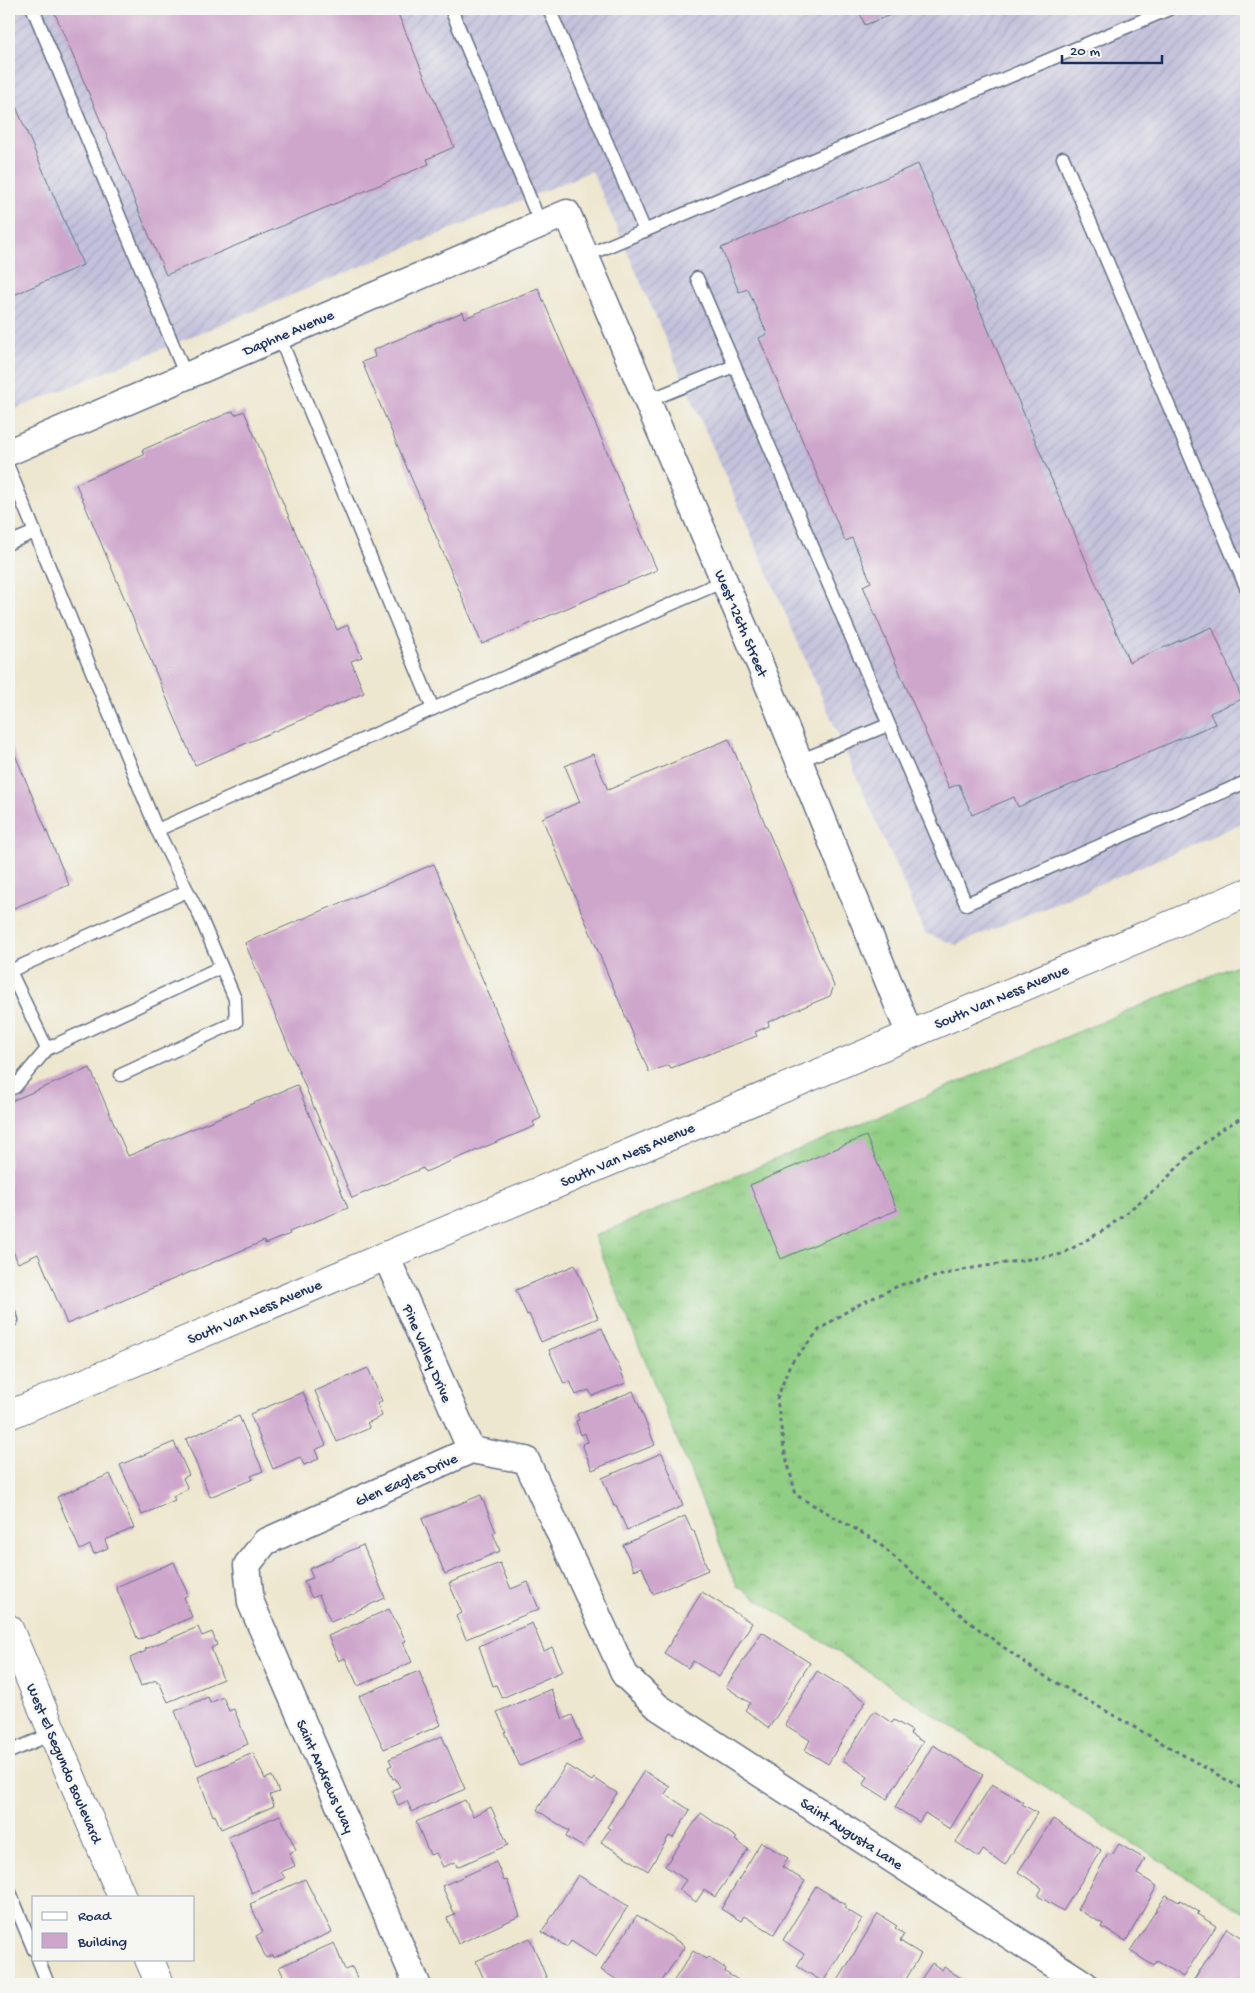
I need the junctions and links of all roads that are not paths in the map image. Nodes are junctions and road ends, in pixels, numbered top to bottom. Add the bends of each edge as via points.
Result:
1 (33, 9) edge
2 (451, 9) edge
3 (550, 9) edge
4 (1170, 9) edge
5 (1063, 158) dead end
6 (567, 214) joint
7 (541, 225) junction
8 (645, 231) junction
9 (585, 256) junction
10 (697, 278) dead end
11 (279, 336) junction
12 (734, 366) junction
13 (186, 376) junction
14 (647, 401) junction
15 (9, 452) edge
16 (9, 470) edge
17 (35, 532) junction
18 (9, 543) edge
19 (724, 581) junction
20 (1246, 587) edge
21 (433, 708) junction
22 (888, 725) junction
23 (799, 761) junction
24 (1246, 782) edge
25 (157, 830) junction
26 (187, 890) junction
27 (1246, 893) edge
28 (220, 967) junction
29 (10, 971) edge
30 (910, 1035) junction
31 (47, 1048) junction
32 (121, 1075) dead end
33 (9, 1090) edge
34 (386, 1256) junction
35 (9, 1415) edge
36 (471, 1450) junction
37 (248, 1565) joint
38 (9, 1629) edge
39 (625, 1675) joint
40 (52, 1734) junction
41 (9, 1752) edge
42 (9, 1890) edge
43 (122, 1896) edge
44 (32, 1945) edge
45 (38, 1960) edge
46 (149, 1960) edge
47 (48, 1984) edge
48 (160, 1984) edge
49 (417, 1984) edge
50 (1084, 1984) edge

1 - 13 lane
2 - 7 lane
3 - 8 lane
4 - 8 lane
5 - 20 lane
6 - 7 street, Daphne Avenue
6 - 9 street, West 126th Street
7 - 11 street, Daphne Avenue
8 - 9 lane
9 - 14 street, West 126th Street
10 - 12 lane
11 - 13 street, Daphne Avenue
11 - 21 lane
12 - 14 lane
12 - 22 lane
13 - 15 street, Daphne Avenue
14 - 19 street, West 126th Street
16 - 17 lane
17 - 18 lane
17 - 25 lane
19 - 21 lane
19 - 23 street, West 126th Street
21 - 25 lane
22 - 23 lane
22 - 24 lane via 966,904
23 - 30 street, West 126th Street
25 - 26 lane
26 - 28 lane
26 - 29 lane
27 - 30 main road, South Van Ness Avenue
28 - 31 lane
28 - 32 lane via 235,999 236,1022
29 - 31 lane
30 - 34 main road, South Van Ness Avenue
31 - 33 lane
34 - 35 main road, South Van Ness Avenue
34 - 36 street, Pine Valley Drive
36 - 37 street, Glen Eagles Drive via 265,1542
36 - 39 street, Glen Eagles Drive via 526,1460
37 - 49 street, Saint Andrews Way via 251,1603
38 - 40 main road, West El Segundo Boulevard via 21,1669
39 - 50 street, Saint Augusta Lane via 658,1707
40 - 41 lane
40 - 43 main road, West El Segundo Boulevard
42 - 44 lane
45 - 47 lane
46 - 48 main road

